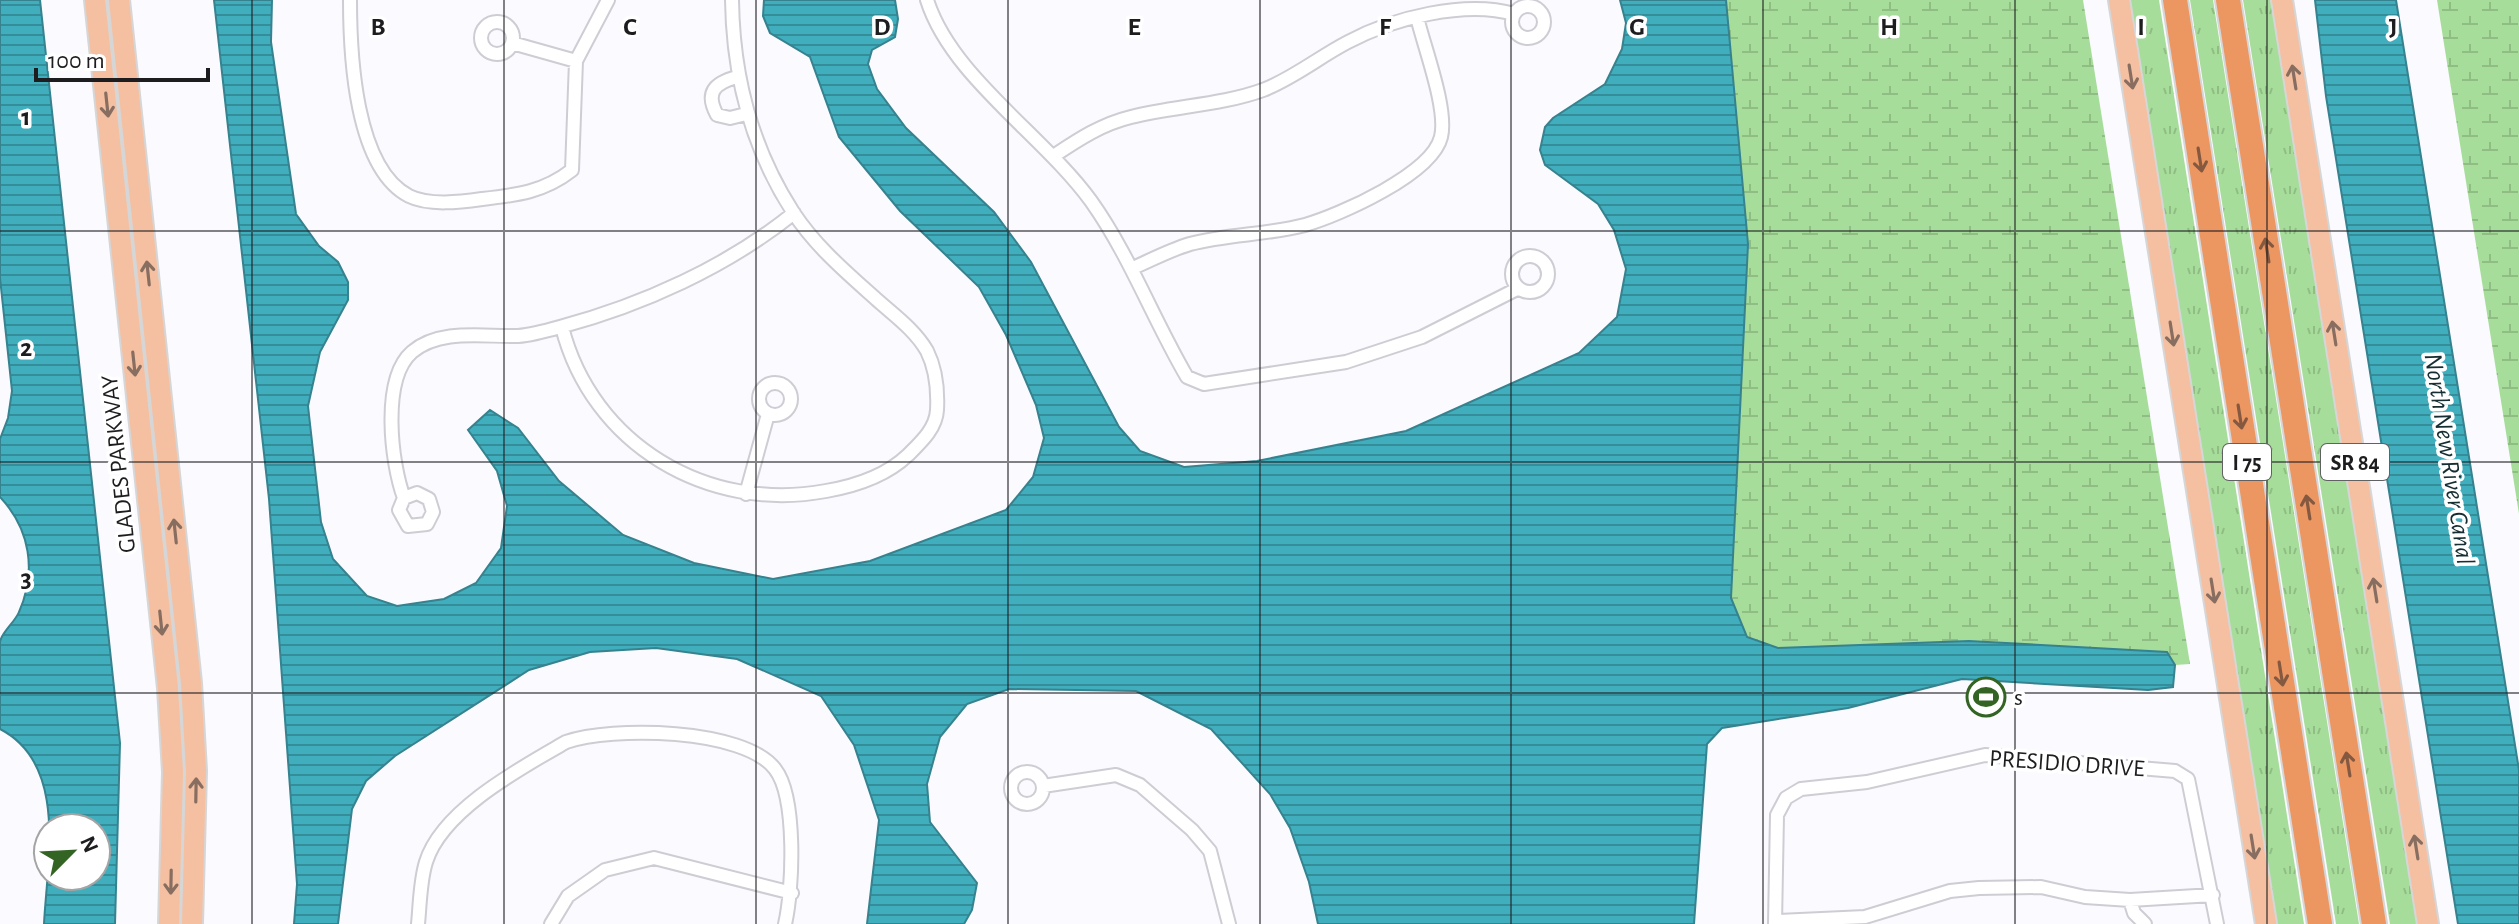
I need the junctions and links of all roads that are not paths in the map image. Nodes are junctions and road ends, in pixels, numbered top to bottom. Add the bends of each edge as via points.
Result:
1 (95, 0) edge
2 (119, 0) edge
3 (350, 0) edge
4 (608, 0) edge
5 (732, 0) edge
6 (927, 0) edge
7 (2119, 0) edge
8 (2175, 0) edge
9 (2228, 0) edge
10 (2282, 0) edge
11 (1514, 14) dead end
12 (1417, 17) junction
13 (512, 43) dead end
14 (576, 61) junction
15 (737, 77) junction
16 (746, 114) junction
17 (1055, 155) junction
18 (794, 213) junction
19 (1133, 268) junction
20 (1519, 288) dead end
21 (562, 327) junction
22 (768, 414) dead end
23 (746, 494) junction
24 (404, 498) dead end
25 (1043, 786) dead end
26 (792, 893) junction
27 (2213, 895) junction
28 (2130, 900) junction
29 (1862, 921) edge
30 (1776, 923) edge
31 (169, 924) edge
32 (192, 924) edge
33 (418, 924) edge
34 (551, 924) edge
35 (785, 924) edge
36 (1229, 924) edge
37 (2145, 924) edge
38 (2217, 924) edge
39 (2266, 924) edge
40 (2320, 924) edge
41 (2374, 924) edge
42 (2428, 924) edge

1 -> 31 main road, GLADES PARKWAY via 168,688 173,772
32 -> 2 main road, GLADES PARKWAY via 196,771 191,683
3 - 14 street via 366,136 382,175 411,197 457,202 520,195 551,186 572,170
4 - 14 street
5 - 15 street
6 - 17 street via 957,59
7 -> 39 main road
8 -> 40 highway, I 75
41 -> 9 highway, I 75
42 -> 10 main road, SR 84
11 - 12 street via 1468,9
12 - 17 street via 1349,41 1260,91 1129,117 1093,130
12 - 19 street via 1442,135 1436,151 1416,170 1307,224 1190,244
13 - 14 street
15 - 16 street
15 - 16 street via 719,82 710,102 717,115
16 - 18 street
17 - 19 street
18 - 21 street via 764,238 669,288
18 - 23 street via 837,265 913,331 936,377 937,414 922,441 876,477 793,497
19 - 20 street via 1187,377 1204,384 1346,362 1422,337
21 - 23 street via 579,375 623,433 654,460 688,479
21 - 24 street via 522,336 460,335 429,341 411,353 397,374 391,397
22 - 23 street
25 - 36 street via 1116,775 1140,785 1210,851
26 - 33 street via 793,851 784,795 778,771 768,760 735,745 631,731 566,742 452,818 425,863
26 - 34 street via 654,858 605,870 568,896
26 - 35 street
27 - 28 street
27 - 30 street, PRESIDIO DRIVE via 2188,779 2175,771 1985,755 1867,782 1801,789 1786,798 1777,815
27 - 38 street, PRESIDIO DRIVE
28 - 29 street via 2041,887 1979,888 1950,891
28 - 37 street
29 - 30 street

